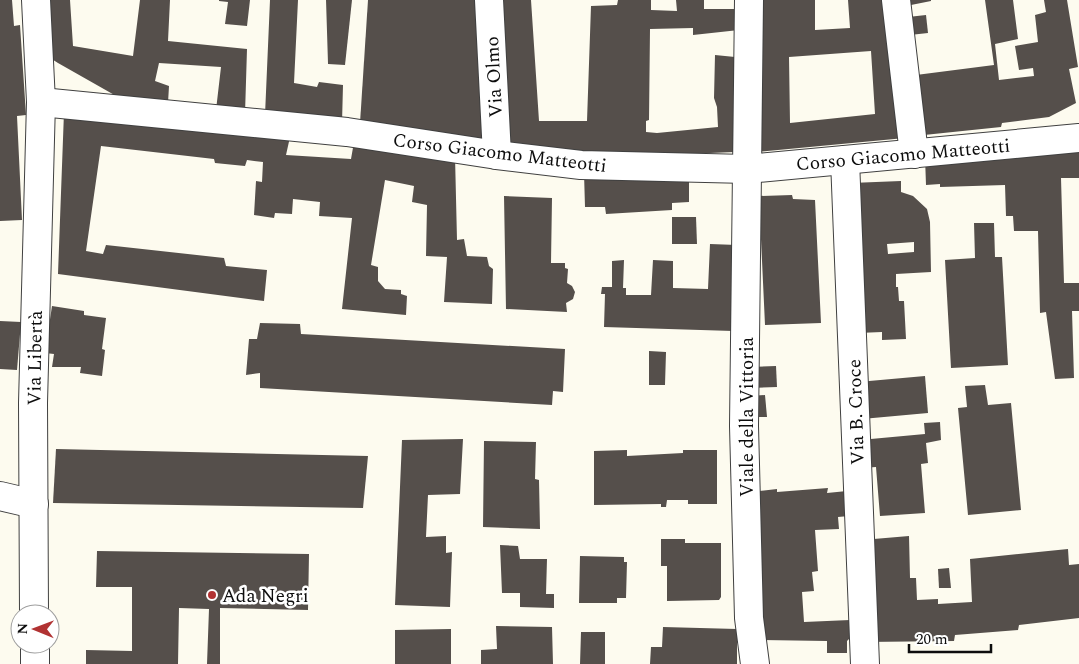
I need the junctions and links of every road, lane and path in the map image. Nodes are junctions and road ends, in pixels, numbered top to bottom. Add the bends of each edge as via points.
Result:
1 (36, 0) edge
2 (489, 0) edge
3 (750, 0) edge
4 (896, 0) edge
5 (41, 102) junction
6 (1079, 138) edge
7 (914, 154) junction
8 (497, 155) junction
9 (846, 160) junction
10 (747, 169) junction
11 (0, 496) edge
12 (34, 504) junction
13 (34, 604) edge
14 (755, 664) edge
15 (865, 664) edge

1 - 5 street, Via Libertà
2 - 8 street, Via Olmo
3 - 10 street, Viale della Vittoria
4 - 7 street
5 - 8 street, Corso Giacomo Matteotti via 347,132
5 - 12 street, Via Libertà via 33,403
6 - 7 street, Corso Giacomo Matteotti
7 - 9 street, Corso Giacomo Matteotti
8 - 10 street, Corso Giacomo Matteotti via 581,165
9 - 10 street, Corso Giacomo Matteotti
9 - 15 street, Via B. Croce
10 - 14 street, Viale della Vittoria via 744,436 749,618
11 - 12 street
12 - 13 street, Via Libertà

